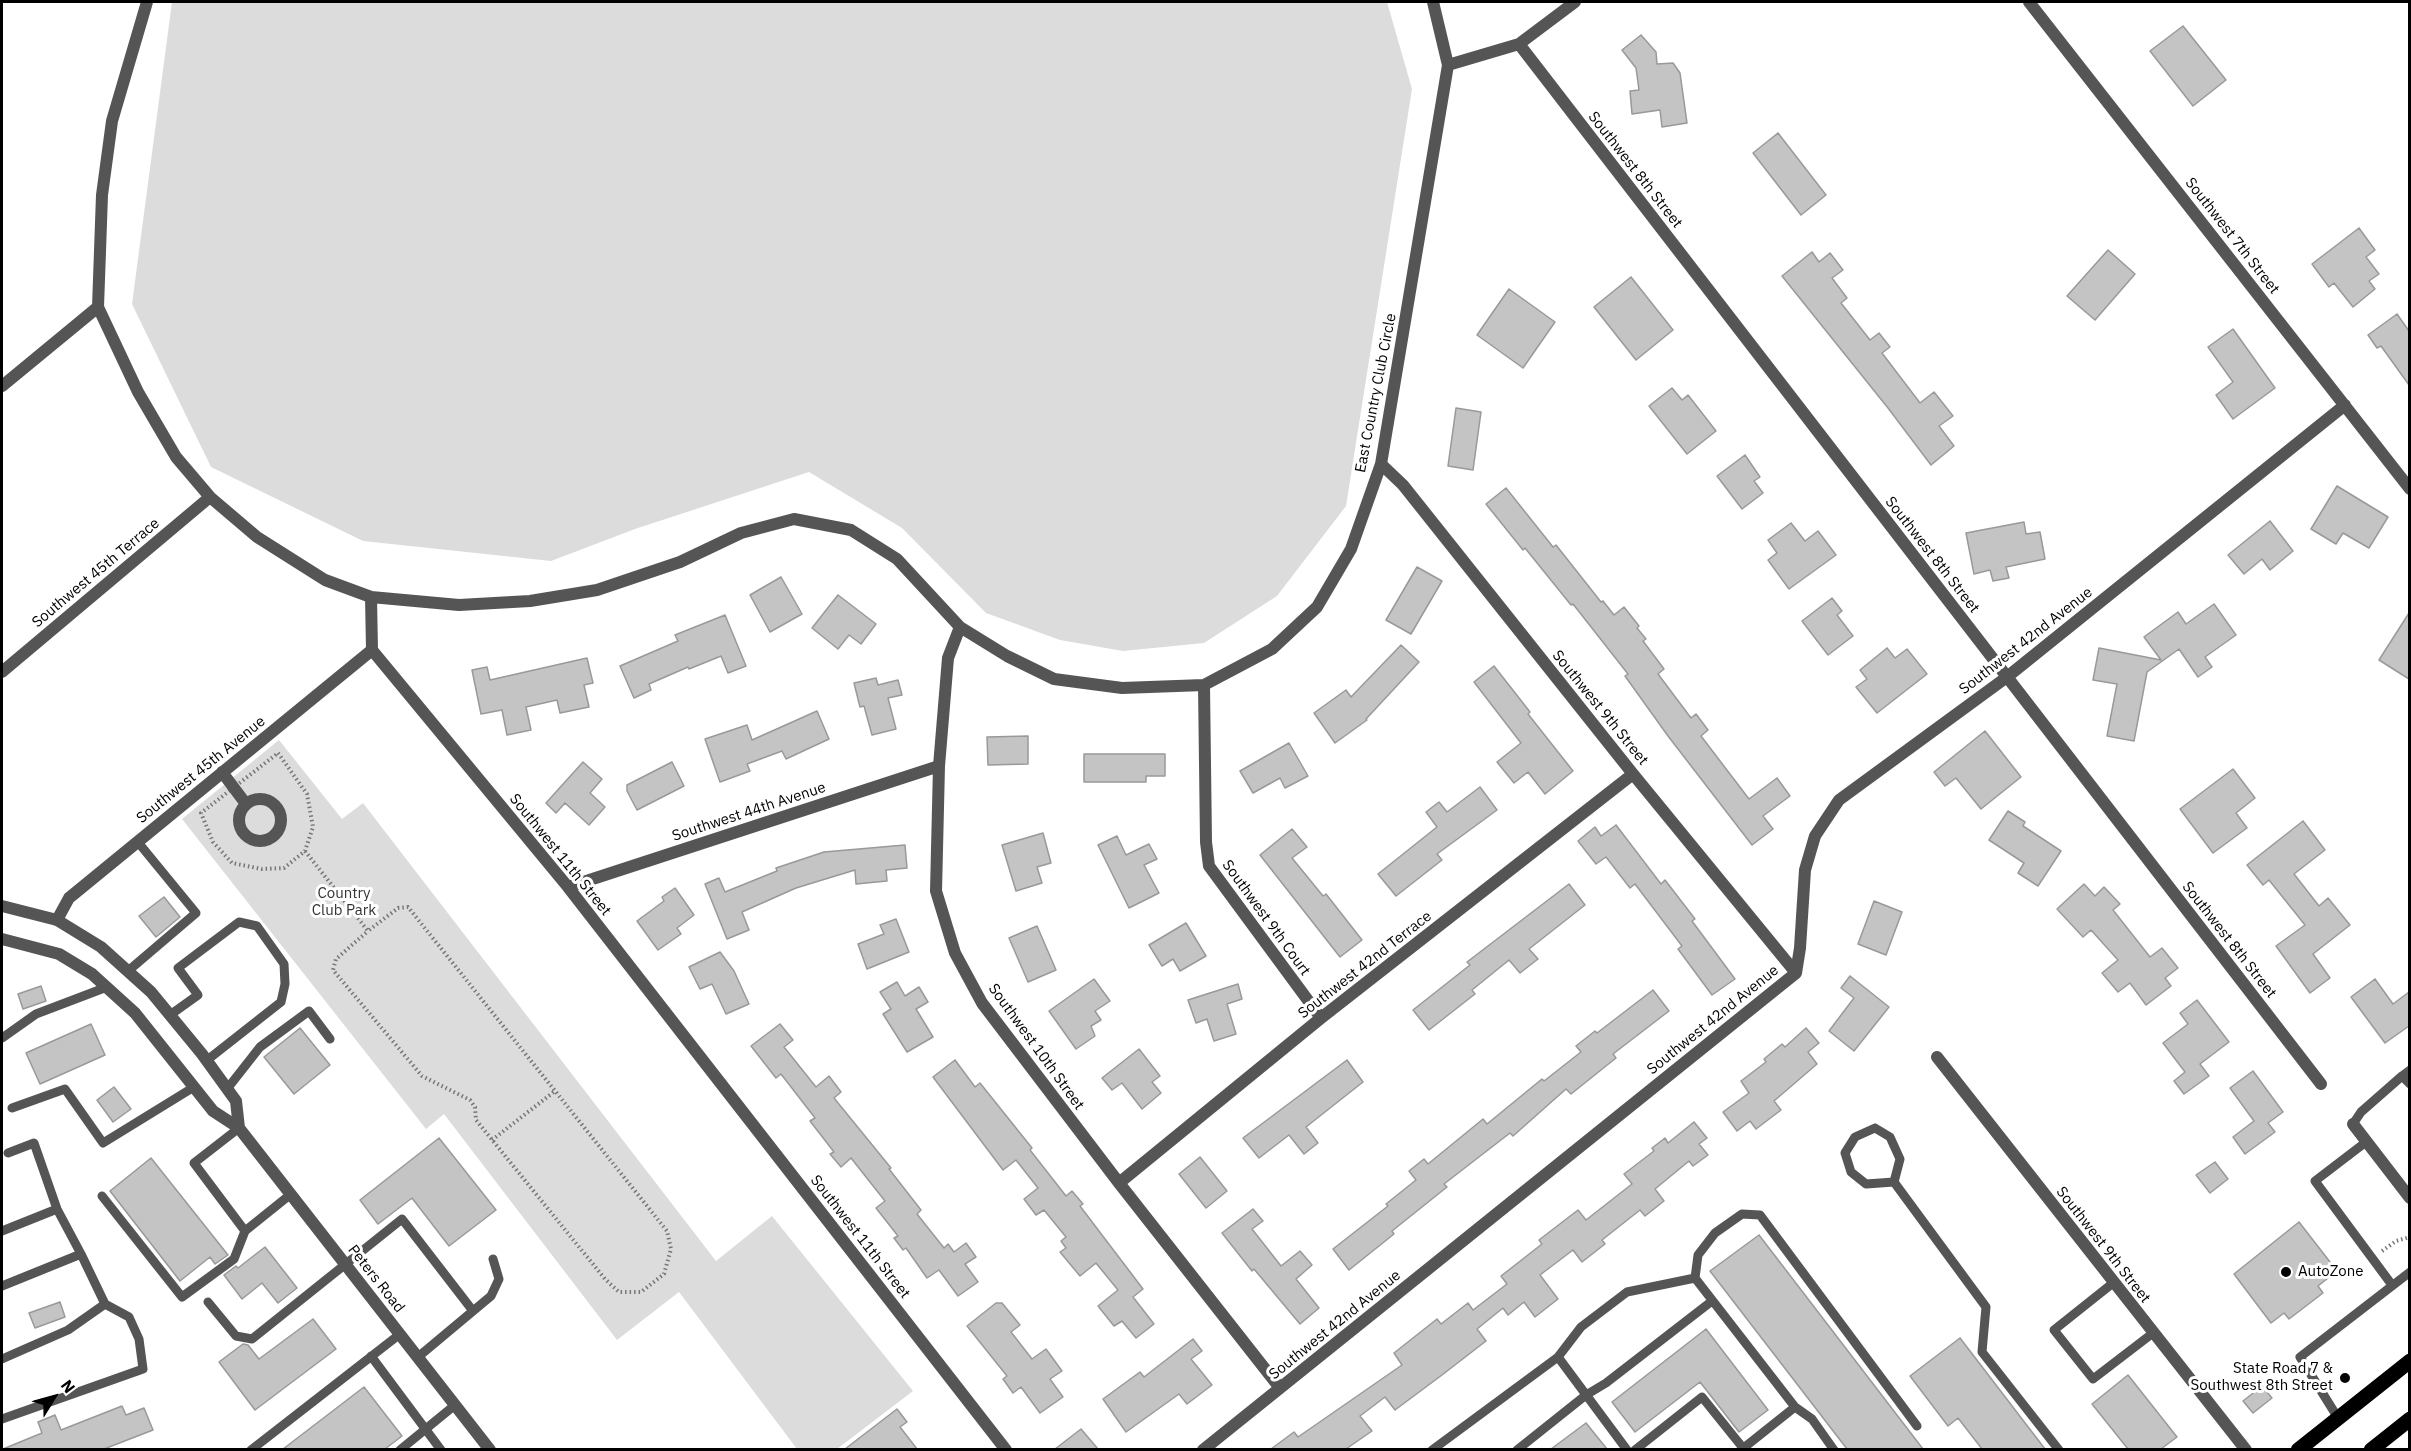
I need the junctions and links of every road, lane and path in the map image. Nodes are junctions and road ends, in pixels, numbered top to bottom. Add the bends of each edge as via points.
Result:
1 (147, 2) edge
2 (1433, 2) edge
3 (1575, 2) edge
4 (2030, 2) edge
5 (1519, 44) junction
6 (1448, 64) junction
7 (98, 307) junction
8 (2, 386) edge
9 (2345, 405) junction
10 (1380, 464) junction
11 (2409, 489) edge
12 (210, 497) junction
13 (371, 597) junction
14 (960, 627) junction
15 (372, 650) junction
16 (2, 672) edge
17 (2007, 677) junction
18 (1204, 685) junction
19 (939, 766) junction
20 (222, 772) junction
21 (1633, 774) junction
22 (234, 788) junction
23 (246, 804) dead end
24 (137, 841) junction
25 (305, 851) junction
26 (568, 887) junction
27 (2, 906) edge
28 (57, 920) junction
29 (368, 931) junction
30 (2, 939) edge
31 (128, 971) junction
32 (1796, 973) junction
33 (107, 987) junction
34 (170, 1015) junction
35 (1321, 1018) junction
36 (2, 1038) edge
37 (330, 1039) dead end
38 (1937, 1057) dead end
39 (206, 1061) junction
40 (2406, 1073) edge
41 (2321, 1084) dead end
42 (2409, 1084) edge
43 (194, 1087) junction
44 (227, 1089) junction
45 (555, 1091) junction
46 (12, 1108) dead end
47 (2352, 1124) joint
48 (239, 1128) junction
49 (492, 1140) junction
50 (2366, 1142) junction
51 (8, 1153) dead end
52 (1894, 1182) junction
53 (1119, 1183) junction
54 (291, 1194) junction
55 (102, 1196) dead end
56 (2409, 1198) edge
57 (57, 1209) junction
58 (245, 1231) junction
59 (2, 1232) edge
60 (2409, 1238) edge
61 (2382, 1251) dead end
62 (81, 1254) junction
63 (493, 1259) dead end
64 (346, 1264) junction
65 (2409, 1272) edge
66 (1695, 1278) junction
67 (2114, 1282) junction
68 (2392, 1285) junction
69 (2, 1286) edge
70 (1712, 1301) junction
71 (208, 1302) dead end
72 (105, 1304) junction
73 (473, 1311) junction
74 (2153, 1333) junction
75 (400, 1334) junction
76 (371, 1356) junction
77 (418, 1357) junction
78 (1558, 1357) junction
79 (2, 1359) edge
80 (2409, 1360) edge
81 (1280, 1388) junction
82 (1586, 1395) junction
83 (455, 1405) junction
84 (1795, 1407) junction
85 (2338, 1418) junction
86 (2, 1419) edge
87 (2409, 1419) edge
88 (1917, 1426) dead end
89 (426, 1429) junction
90 (486, 1448) edge
91 (251, 1449) edge
92 (400, 1449) edge
93 (441, 1449) edge
94 (1006, 1449) edge
95 (1203, 1449) edge
96 (1432, 1449) edge
97 (1517, 1449) edge
98 (1627, 1449) edge
99 (1635, 1449) edge
100 (1742, 1449) edge
101 (1834, 1449) edge
102 (2060, 1449) edge
103 (2246, 1449) edge
104 (2298, 1449) edge
105 (2371, 1449) edge

1 - 7 street via 112,121 102,195
2 - 6 street, East Country Club Circle
3 - 5 street
4 - 9 street, Southwest 7th Street
5 - 6 street
5 - 17 street, Southwest 8th Street
6 - 10 street, East Country Club Circle
7 - 8 street
7 - 12 street via 138,392 171,448
9 - 11 street, Southwest 7th Street
9 - 17 street, Southwest 42nd Avenue
10 - 18 street, East Country Club Circle via 1351,549 1317,607 1272,649
10 - 21 street, Southwest 9th Street via 1403,485
12 - 13 street via 257,537 325,580
12 - 16 street, Southwest 45th Terrace
13 - 14 street, East Country Club Circle via 459,605 530,601 597,590 680,562 741,533 794,519 851,531 897,558
13 - 15 street
14 - 18 street, East Country Club Circle via 1054,679 1122,688
14 - 19 street, Southwest 10th Street via 948,658
15 - 20 street, Southwest 45th Avenue
15 - 26 street, Southwest 11th Street
17 - 32 street, Southwest 42nd Avenue via 1839,800 1815,836 1805,870
17 - 41 street, Southwest 8th Street
18 - 35 street, Southwest 9th Court via 1209,866
19 - 26 street, Southwest 44th Avenue
19 - 53 street, Southwest 10th Street via 936,891 956,953 982,1003
20 - 22 street
20 - 24 street, Southwest 45th Avenue
21 - 32 street, Southwest 9th Street
21 - 35 street, Southwest 42nd Terrace
22 - 23 street
22 - 25 path via 278,753 308,794 313,827
22 - 25 path via 201,813 213,842 232,863 262,869 284,868
24 - 28 street, Southwest 45th Avenue via 69,898
24 - 31 lane via 196,913
25 - 29 path
26 - 94 street, Southwest 11th Street
27 - 28 street, Peters Road
28 - 31 street, Peters Road via 101,947
29 - 45 path via 398,908 408,907
29 - 49 path via 336,959 333,970 422,1076 470,1100 476,1120
30 - 33 street, Peters Road via 59,954
31 - 34 street, Peters Road
32 - 81 street, Southwest 42nd Avenue
33 - 36 lane via 36,1014
33 - 43 street, Peters Road via 135,1013
34 - 39 street, Peters Road
34 - 39 lane via 198,995 178,968 239,922 257,926 284,964 281,1002
35 - 53 street, Southwest 42nd Terrace
37 - 44 lane via 309,1011 260,1047
38 - 67 street, Southwest 9th Street
39 - 44 street, Peters Road
40 - 42 lane
40 - 47 lane
43 - 46 lane via 103,1143 65,1089
43 - 48 street, Peters Road via 213,1111
44 - 48 street, Peters Road via 236,1101
45 - 49 path
45 - 49 path via 667,1231 670,1249 664,1274 641,1292 619,1292
47 - 50 street
48 - 54 street, Peters Road
48 - 58 lane via 194,1163
50 - 56 street
50 - 68 lane via 2315,1182
51 - 57 lane via 34,1143
52 - 52 lane via 1900,1159 1890,1137 1875,1128 1855,1137 1845,1153 1851,1172 1866,1184
52 - 102 lane via 1986,1307 1982,1352
53 - 81 street, Southwest 10th Street
54 - 58 lane
54 - 64 street, Peters Road
55 - 58 lane via 182,1297 234,1258
57 - 59 lane
57 - 62 lane
60 - 61 path
62 - 69 lane
62 - 72 lane
63 - 73 lane via 499,1279 491,1296
64 - 71 lane via 252,1338 236,1336
64 - 73 lane via 402,1219
64 - 75 street, Peters Road
65 - 68 lane
66 - 70 lane
66 - 78 lane via 1627,1292 1581,1328
66 - 88 lane via 1698,1256 1715,1233 1742,1214 1760,1215
67 - 74 street, Southwest 9th Street
67 - 74 lane via 2054,1330 2093,1379
68 - 85 lane via 2300,1357
70 - 82 lane
70 - 84 lane
72 - 79 lane via 68,1330
72 - 86 lane via 129,1317 139,1339 143,1369
73 - 77 lane
74 - 103 street, Southwest 9th Street
75 - 76 lane
75 - 77 street, Peters Road
76 - 89 lane
76 - 91 lane
77 - 83 street, Peters Road
78 - 82 lane
78 - 96 lane
80 - 85 main road
81 - 95 street, Southwest 42nd Avenue
82 - 97 lane
82 - 98 lane
83 - 89 lane
83 - 90 street, Peters Road
84 - 100 lane
84 - 101 lane via 1812,1419
85 - 104 main road
87 - 105 main road
89 - 92 lane
89 - 93 lane
99 - 100 lane via 1702,1397

